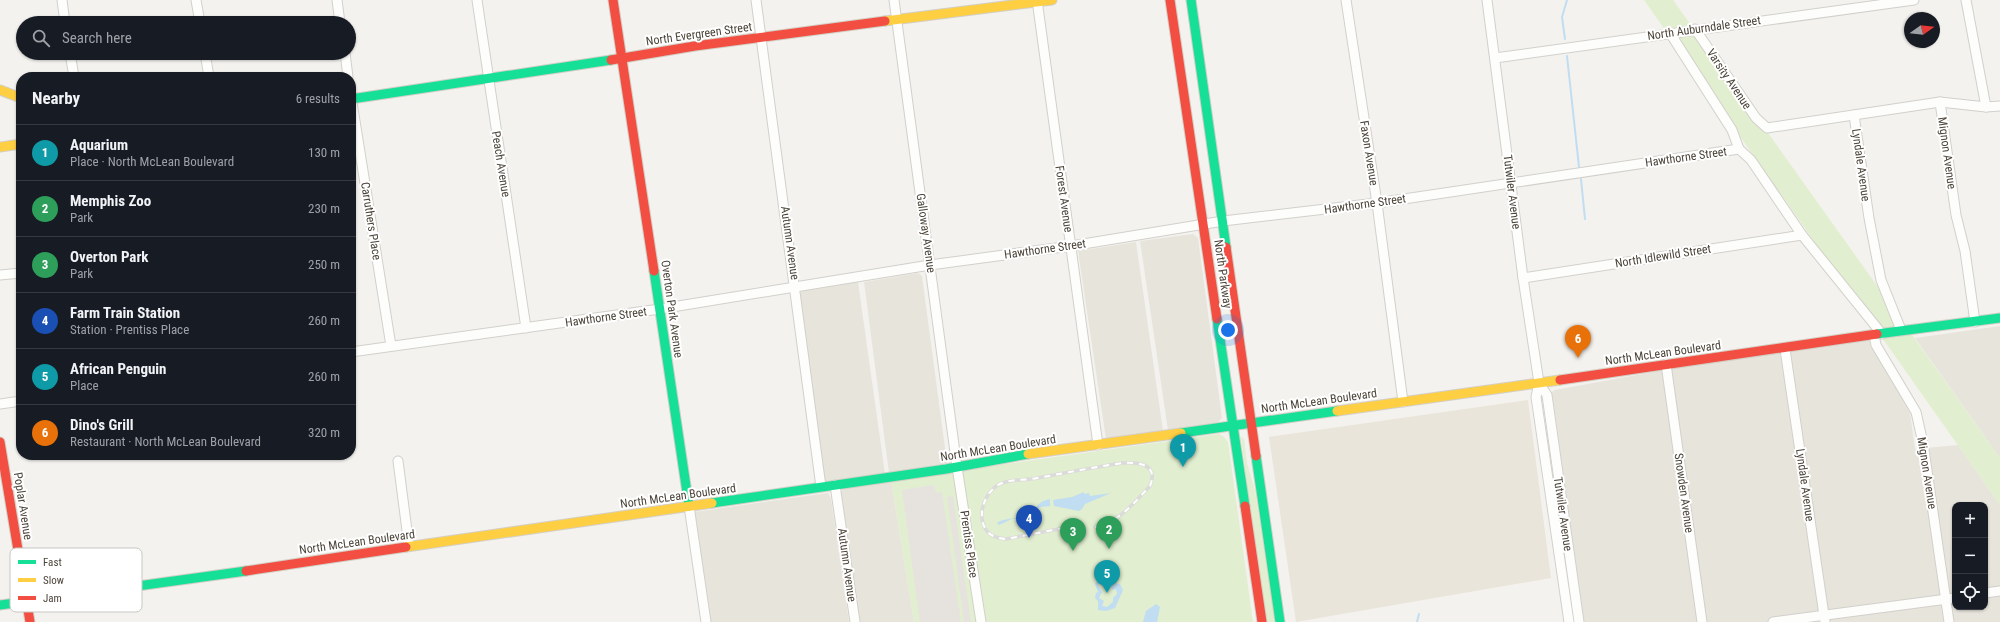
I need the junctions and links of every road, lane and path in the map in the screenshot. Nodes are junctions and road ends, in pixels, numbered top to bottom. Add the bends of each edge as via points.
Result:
1 (62, 0) edge
2 (196, 0) edge
3 (337, 0) edge
4 (477, 0) edge
5 (613, 0) edge
6 (756, 0) edge
7 (894, 0) edge
8 (1052, 0) edge
9 (1170, 0) edge
10 (1191, 0) edge
11 (1346, 0) edge
12 (1487, 0) edge
13 (1914, 0) edge
14 (1966, 0) edge
15 (1038, 1) edge
16 (64, 16) edge
17 (199, 16) edge
18 (339, 16) edge
19 (897, 19) junction
20 (1695, 29) junction
21 (1670, 33) junction
22 (761, 38) junction
23 (623, 57) junction
24 (1495, 58) junction
25 (71, 60) edge
26 (206, 60) edge
27 (346, 60) edge
28 (73, 72) edge
29 (208, 72) edge
30 (347, 72) edge
31 (488, 79) junction
32 (0, 90) edge
33 (16, 96) edge
34 (356, 98) edge
35 (1940, 102) junction
36 (2000, 106) edge
37 (1986, 107) junction
38 (1854, 115) junction
39 (356, 130) edge
40 (16, 145) edge
41 (0, 147) edge
42 (1739, 149) junction
43 (1510, 183) junction
44 (1377, 203) junction
45 (1223, 221) junction
46 (1204, 225) junction
47 (1802, 235) junction
48 (1070, 246) junction
49 (930, 265) junction
50 (16, 273) edge
51 (0, 275) edge
52 (1523, 278) junction
53 (796, 288) junction
54 (660, 309) junction
55 (2000, 318) edge
56 (1975, 322) junction
57 (526, 328) junction
58 (1901, 330) junction
59 (1878, 335) junction
60 (391, 346) junction
61 (1785, 349) junction
62 (356, 351) edge
63 (1666, 364) junction
64 (1539, 383) junction
65 (16, 402) edge
66 (1404, 402) junction
67 (0, 404) edge
68 (1252, 422) junction
69 (1233, 426) junction
70 (0, 442) edge
71 (1098, 445) junction
72 (398, 461) dead end
73 (957, 467) junction
74 (835, 485) junction
75 (822, 487) junction
76 (689, 506) junction
77 (1564, 518) junction
78 (1554, 520) junction
79 (409, 546) junction
80 (17, 548) edge
81 (142, 585) edge
82 (2000, 591) edge
83 (1988, 593) edge
84 (1952, 598) edge
85 (1945, 599) junction
86 (10, 604) edge
87 (0, 605) edge
88 (28, 612) edge
89 (1824, 618) edge
90 (30, 622) edge
91 (704, 622) edge
92 (855, 622) edge
93 (980, 622) edge
94 (1262, 622) edge
95 (1280, 622) edge
96 (1569, 622) edge
97 (1579, 622) edge
98 (1702, 622) edge
99 (1773, 622) edge
100 (1949, 622) edge

1 - 16 street
2 - 17 street
3 - 18 street
4 - 31 street, Peach Avenue
5 - 23 main road, Overton Park Avenue
6 - 22 street, Autumn Avenue
7 - 19 street, Galloway Avenue
8 - 15 main road, North Evergreen Street
9 - 46 main road, North Parkway
10 - 45 main road, North Parkway
11 - 44 street, Faxon Avenue
12 - 24 street, Tutwiler Avenue
13 - 20 street, North Auburndale Street
14 - 37 street
15 - 19 main road, North Evergreen Street
15 - 48 street, Forest Avenue
19 - 22 main road, North Evergreen Street
19 - 49 street, Galloway Avenue
20 - 21 street, North Auburndale Street
20 - 38 street, Varsity Avenue via 1756,118 1766,128
21 - 24 street, North Auburndale Street
21 - 42 street via 1732,130
22 - 23 main road, North Evergreen Street
22 - 53 street, Autumn Avenue
23 - 31 main road, North Evergreen Street
23 - 54 main road, Overton Park Avenue
24 - 43 street, Tutwiler Avenue
25 - 28 street
26 - 29 street
27 - 30 street
31 - 34 main road, North Evergreen Street
31 - 57 street, Peach Avenue
32 - 33 main road
35 - 37 street
35 - 38 street
35 - 56 street, Mignon Avenue via 1956,215 1966,251
36 - 37 street
38 - 58 street, Lyndale Avenue via 1881,280
39 - 60 street, Carruthers Place
40 - 41 main road
42 - 43 street, Hawthorne Street
42 - 47 street, Mignon Avenue via 1751,160
43 - 44 street, Hawthorne Street
43 - 52 street, Tutwiler Avenue
44 - 45 street, Hawthorne Street
44 - 66 street, Faxon Avenue
45 - 46 street, Hawthorne Street
45 - 68 main road, North Parkway
46 - 48 street, Hawthorne Street
46 - 69 main road, North Parkway
47 - 52 street, North Idlewild Street
47 - 59 street, Mignon Avenue
48 - 49 street, Hawthorne Street
48 - 71 street, Forest Avenue
49 - 53 street, Hawthorne Street
49 - 73 street, Galloway Avenue
50 - 51 street
52 - 64 street, Tutwiler Avenue
53 - 54 street, Hawthorne Street
53 - 75 street, Autumn Avenue
54 - 57 street, Hawthorne Street
54 - 76 main road, Overton Park Avenue
55 - 56 main road, North McLean Boulevard
56 - 58 main road, North McLean Boulevard
57 - 60 street, Hawthorne Street
58 - 59 main road, North McLean Boulevard
59 - 61 main road, North McLean Boulevard
59 - 85 street, Mignon Avenue via 1876,346 1916,412 1923,443
60 - 62 street, Hawthorne Street
61 - 63 main road, North McLean Boulevard
61 - 89 street, Lyndale Avenue
63 - 64 main road, North McLean Boulevard
63 - 98 street, Snowden Avenue
64 - 66 main road, North McLean Boulevard
64 - 77 street, Tutwiler Avenue via 1547,395
64 - 78 street, Tutwiler Avenue via 1536,397
65 - 67 street
66 - 68 main road, North McLean Boulevard
68 - 69 main road, North McLean Boulevard
68 - 95 main road, North Parkway
69 - 71 main road, North McLean Boulevard
69 - 94 main road, North Parkway
70 - 80 main road, Poplar Avenue
71 - 73 main road, North McLean Boulevard
72 - 79 street
73 - 74 main road, North McLean Boulevard
73 - 93 street, Prentiss Place
74 - 75 main road, North McLean Boulevard
74 - 92 street, Autumn Avenue
75 - 76 main road, North McLean Boulevard
76 - 79 main road, North McLean Boulevard
76 - 91 street, Overton Park Avenue
77 - 78 street
77 - 97 street, Tutwiler Avenue
78 - 96 street, Tutwiler Avenue
79 - 81 main road, North McLean Boulevard
82 - 83 street
84 - 85 street
85 - 89 street
85 - 100 street, Mignon Avenue
86 - 87 main road, North McLean Boulevard
88 - 90 main road, Poplar Avenue
89 - 99 street

